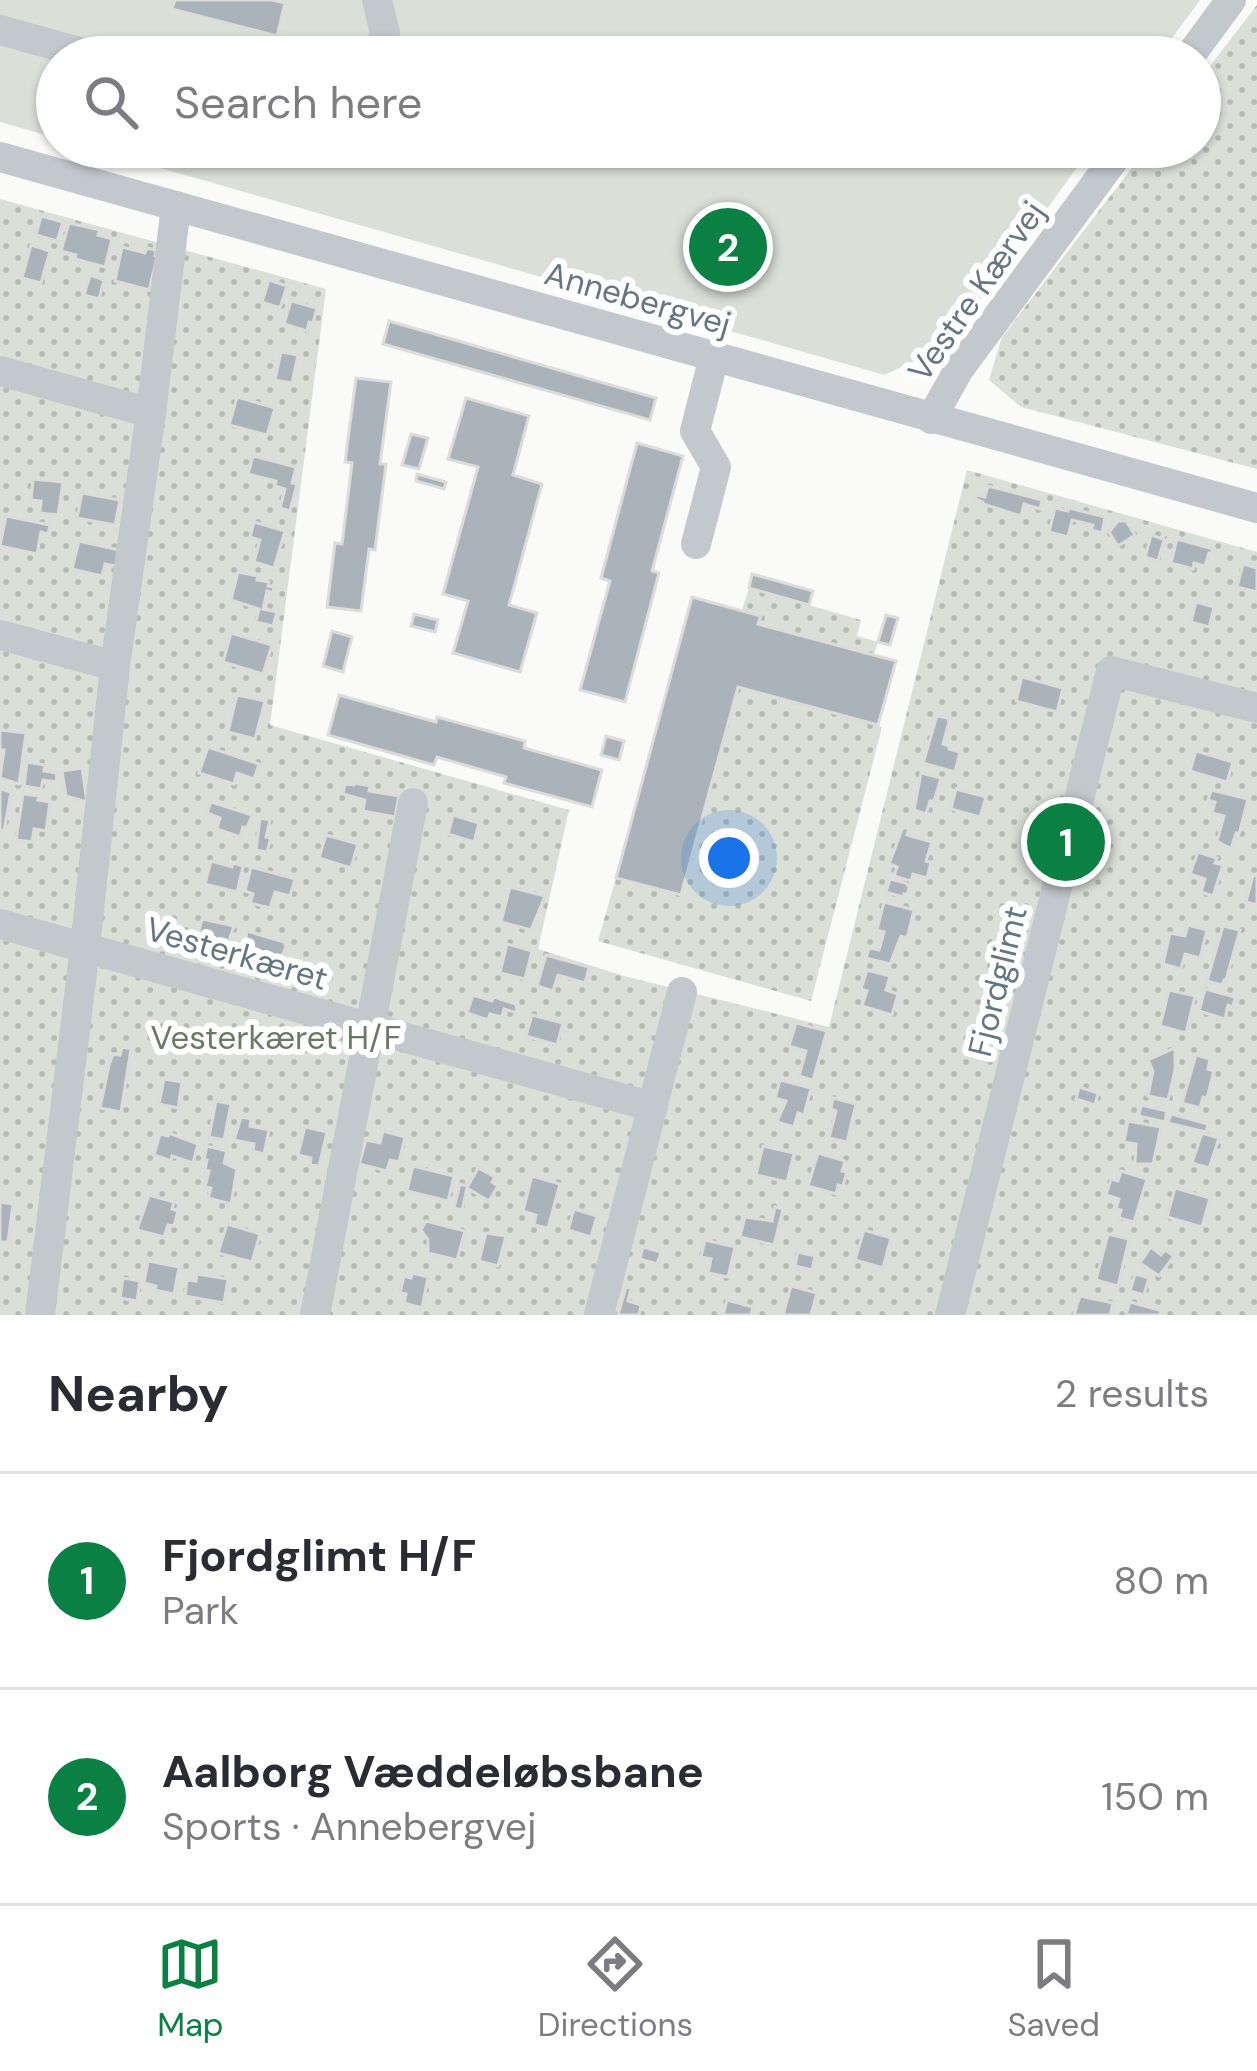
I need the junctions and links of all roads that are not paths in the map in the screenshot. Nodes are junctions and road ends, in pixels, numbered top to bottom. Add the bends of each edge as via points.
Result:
1 (377, 0) edge
2 (1231, 0) edge
3 (0, 30) edge
4 (384, 36) edge
5 (1204, 36) edge
6 (36, 40) edge
7 (0, 157) edge
8 (36, 167) edge
9 (40, 168) edge
10 (1107, 168) edge
11 (176, 206) junction
12 (714, 357) junction
13 (0, 370) edge
14 (152, 413) junction
15 (932, 418) junction
16 (1257, 508) edge
17 (696, 544) dead end
18 (0, 635) edge
19 (116, 666) junction
20 (1257, 708) edge
21 (412, 803) dead end
22 (0, 925) edge
23 (85, 948) junction
24 (682, 992) dead end
25 (370, 1028) junction
26 (653, 1107) junction
27 (40, 1315) edge
28 (315, 1315) edge
29 (599, 1315) edge
30 (950, 1315) edge

1 - 4 street
2 - 5 street
3 - 6 street
7 - 8 street, Annebergvej
9 - 11 street, Annebergvej
10 - 15 street, Vestre Kærvej via 959,369
11 - 12 street, Annebergvej
11 - 14 street
12 - 15 street, Annebergvej
12 - 17 street via 694,431 716,467
13 - 14 street
14 - 19 street
15 - 16 street, Annebergvej
18 - 19 street
19 - 23 street
20 - 30 street, Fjordglimt via 1112,670
21 - 25 street
22 - 23 street, Vesterkæret
23 - 25 street, Vesterkæret
23 - 27 street
24 - 26 street
25 - 26 street, Vesterkæret
25 - 28 street
26 - 29 street

